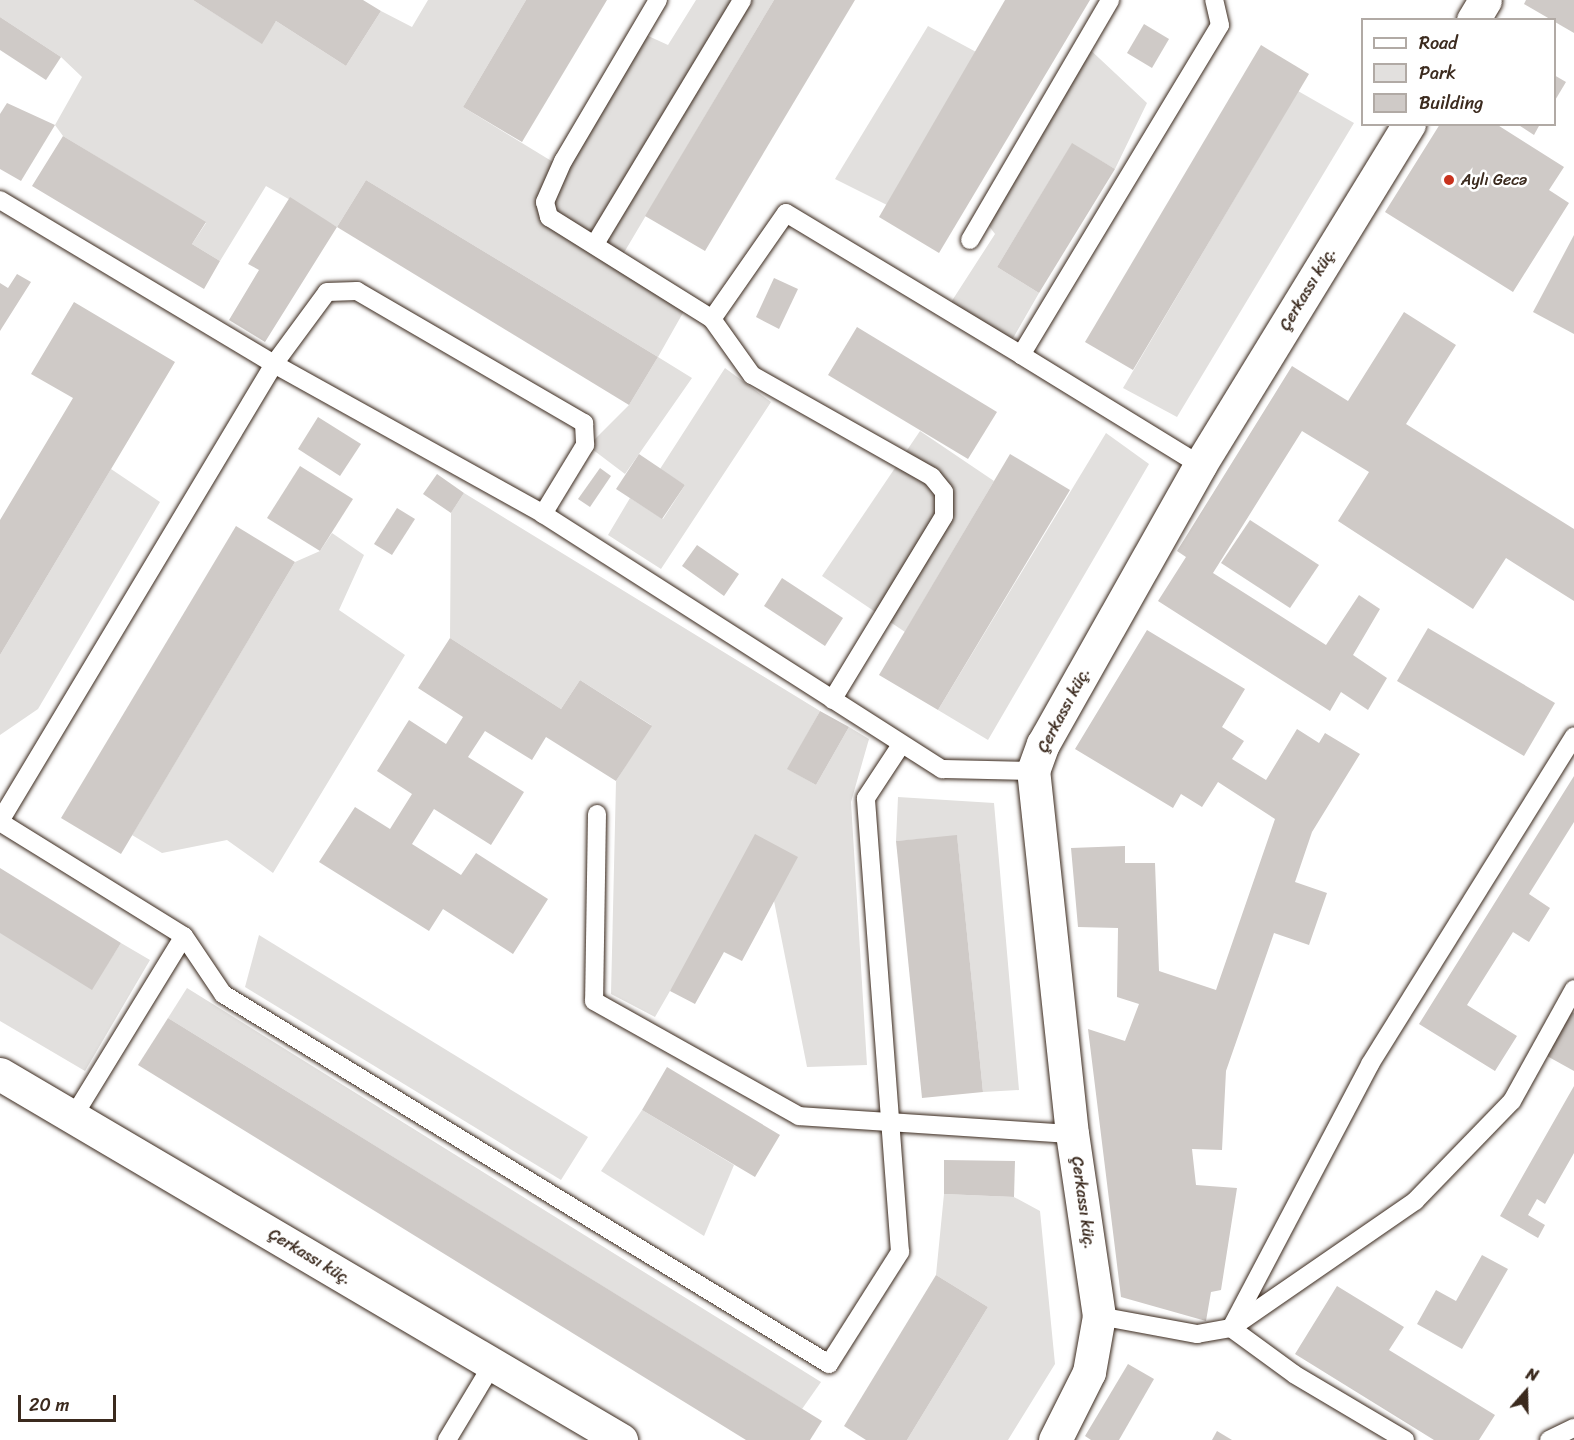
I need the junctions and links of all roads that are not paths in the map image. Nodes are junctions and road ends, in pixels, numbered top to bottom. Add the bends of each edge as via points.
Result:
1 (658, 0) edge
2 (742, 0) edge
3 (1110, 0) edge
4 (1214, 0) edge
5 (1485, 0) edge
6 (1474, 18) edge
7 (1408, 126) edge
8 (0, 200) edge
9 (970, 240) dead end
10 (595, 244) junction
11 (712, 320) junction
12 (1021, 356) junction
13 (274, 364) junction
14 (1200, 465) junction
15 (543, 514) junction
16 (831, 700) junction
17 (1574, 736) edge
18 (901, 745) junction
19 (1033, 771) junction
20 (597, 814) dead end
21 (0, 821) edge
22 (184, 936) junction
23 (1574, 989) edge
24 (0, 1074) edge
25 (73, 1118) junction
26 (890, 1125) junction
27 (1072, 1134) junction
28 (1099, 1316) junction
29 (1231, 1328) junction
30 (492, 1365) junction
31 (1574, 1428) edge
32 (447, 1440) edge
33 (621, 1440) edge
34 (1055, 1440) edge
35 (1406, 1440) edge
36 (1549, 1440) edge

1 - 10 lane via 545,202 549,217
2 - 10 lane
3 - 9 lane
4 - 12 lane via 1220,25
5 - 6 street
7 - 14 street, Çerkassı küç.
8 - 13 lane
10 - 11 lane
11 - 12 lane via 786,213
11 - 16 lane via 752,375 932,477 944,492 944,516
12 - 14 lane
13 - 15 lane
13 - 15 lane via 317,299 341,289 357,291 584,423 585,445
13 - 21 lane
14 - 19 street, Çerkassı küç.
15 - 16 lane
16 - 18 lane
17 - 29 lane via 1370,1064
18 - 19 lane via 942,769 963,773
18 - 26 lane via 866,798
19 - 27 street, Çerkassı küç.
20 - 26 lane via 594,1001 799,1116
21 - 22 lane
22 - 25 lane
22 - 26 lane via 223,994 829,1364 900,1252
23 - 29 lane via 1512,1101 1414,1201
24 - 25 street, Çerkassı küç.
25 - 30 street, Çerkassı küç.
26 - 27 lane
27 - 28 street, Çerkassı küç.
28 - 29 lane via 1197,1334
28 - 34 street, Çerkassı küç. via 1089,1372
29 - 35 lane via 1294,1374
30 - 32 lane
30 - 33 street, Çerkassı küç.
31 - 36 lane

